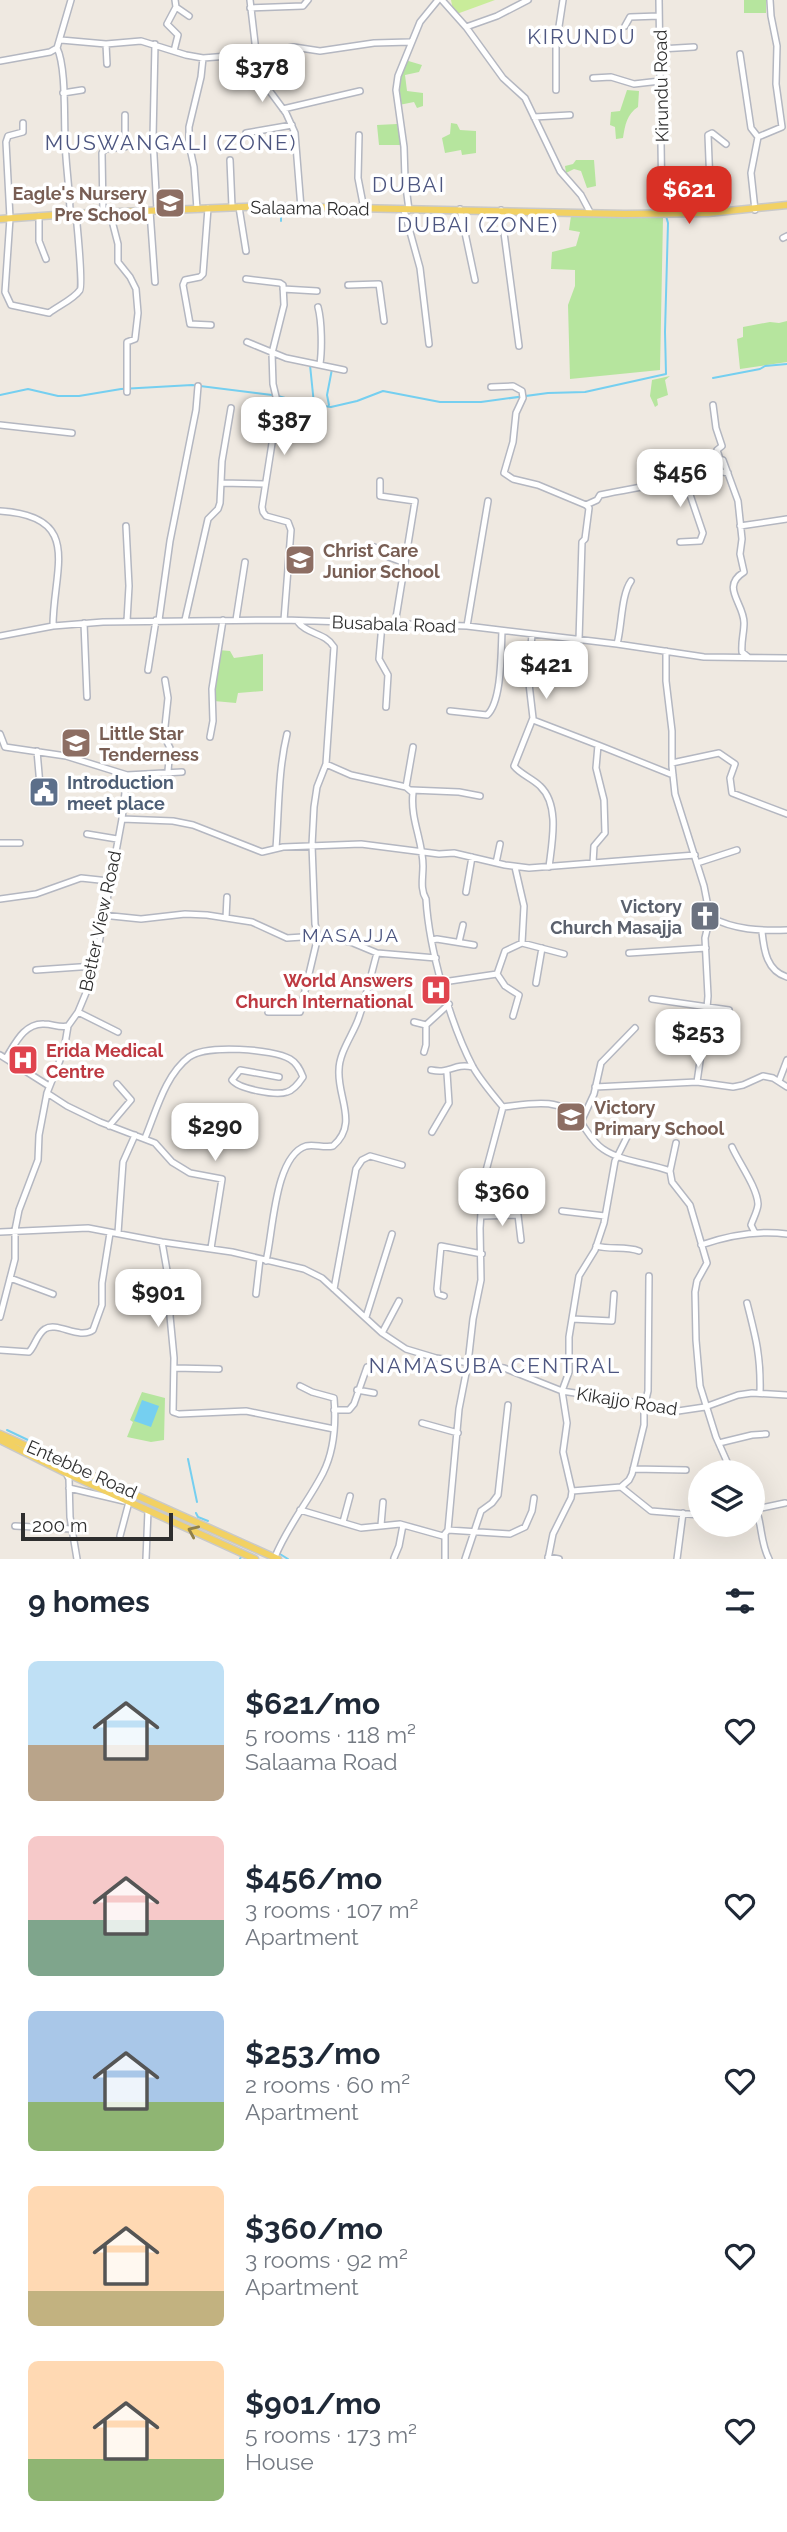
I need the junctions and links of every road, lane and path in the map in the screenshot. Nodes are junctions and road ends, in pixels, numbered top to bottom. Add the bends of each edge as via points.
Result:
1 (71, 0) edge
2 (250, 0) edge
3 (308, 0) edge
4 (440, 0) edge
5 (528, 0) edge
6 (563, 0) edge
7 (659, 0) edge
8 (770, 0) edge
9 (176, 4) edge
10 (250, 8) junction
11 (189, 16) dead end
12 (659, 16) junction
13 (625, 26) dead end
14 (466, 27) junction
15 (61, 40) junction
16 (411, 42) junction
17 (106, 44) junction
18 (155, 44) junction
19 (694, 47) dead end
20 (57, 48) junction
21 (660, 49) junction
22 (174, 51) junction
23 (254, 54) junction
24 (740, 54) dead end
25 (203, 58) junction
26 (0, 61) edge
27 (107, 64) dead end
28 (593, 78) dead end
29 (660, 81) junction
30 (82, 90) dead end
31 (556, 90) dead end
32 (360, 91) dead end
33 (63, 93) junction
34 (283, 109) junction
35 (125, 115) dead end
36 (570, 115) dead end
37 (534, 117) junction
38 (23, 123) dead end
39 (292, 125) junction
40 (784, 126) edge
41 (246, 133) dead end
42 (359, 135) dead end
43 (758, 137) junction
44 (726, 144) dead end
45 (4, 153) edge
46 (230, 160) dead end
47 (787, 205) edge
48 (236, 207) junction
49 (208, 208) junction
50 (301, 208) junction
51 (197, 209) junction
52 (364, 209) junction
53 (460, 209) junction
54 (407, 210) junction
55 (501, 210) junction
56 (755, 210) junction
57 (153, 211) junction
58 (590, 212) junction
59 (708, 212) junction
60 (107, 213) junction
61 (662, 213) junction
62 (73, 214) junction
63 (39, 216) junction
64 (0, 219) edge
65 (10, 219) junction
66 (246, 251) dead end
67 (46, 259) dead end
68 (246, 279) dead end
69 (475, 280) dead end
70 (155, 282) dead end
71 (348, 285) dead end
72 (283, 289) junction
73 (317, 291) dead end
74 (318, 307) dead end
75 (384, 321) dead end
76 (211, 325) dead end
77 (247, 342) dead end
78 (429, 344) dead end
79 (519, 346) dead end
80 (272, 353) junction
81 (320, 364) junction
82 (344, 370) dead end
83 (198, 386) dead end
84 (491, 387) dead end
85 (127, 392) dead end
86 (713, 405) dead end
87 (231, 408) dead end
88 (0, 425) edge
89 (72, 433) dead end
90 (728, 473) junction
91 (684, 477) junction
92 (380, 481) dead end
93 (221, 483) junction
94 (265, 484) junction
95 (488, 501) dead end
96 (586, 505) junction
97 (0, 511) edge
98 (787, 519) edge
99 (126, 526) dead end
100 (740, 526) junction
101 (680, 542) dead end
102 (374, 547) dead end
103 (245, 562) dead end
104 (405, 563) junction
105 (631, 581) dead end
106 (157, 620) junction
107 (185, 620) junction
108 (223, 620) junction
109 (236, 620) junction
110 (284, 620) junction
111 (127, 621) junction
112 (297, 621) junction
113 (84, 623) junction
114 (382, 624) junction
115 (395, 624) junction
116 (52, 626) junction
117 (467, 626) junction
118 (502, 631) junction
119 (532, 635) junction
120 (0, 636) edge
121 (579, 640) junction
122 (617, 644) junction
123 (666, 652) junction
124 (748, 657) junction
125 (787, 658) edge
126 (148, 670) dead end
127 (165, 680) dead end
128 (87, 698) dead end
129 (386, 707) dead end
130 (450, 711) dead end
131 (533, 720) junction
132 (0, 734) edge
133 (288, 734) dead end
134 (210, 737) dead end
135 (598, 745) junction
136 (413, 747) dead end
137 (3, 748) edge
138 (37, 751) junction
139 (671, 763) junction
140 (327, 764) junction
141 (168, 771) junction
142 (182, 772) dead end
143 (127, 775) junction
144 (673, 775) junction
145 (409, 788) junction
146 (480, 796) dead end
147 (41, 797) dead end
148 (787, 814) edge
149 (122, 819) junction
150 (87, 834) dead end
151 (117, 839) junction
152 (0, 843) edge
153 (20, 843) dead end
154 (500, 844) dead end
155 (312, 845) junction
156 (276, 848) junction
157 (737, 850) dead end
158 (421, 852) junction
159 (695, 855) junction
160 (471, 857) junction
161 (496, 863) junction
162 (593, 863) junction
163 (697, 863) junction
164 (515, 867) junction
165 (549, 867) junction
166 (109, 881) junction
167 (466, 892) dead end
168 (228, 897) dead end
169 (0, 899) edge
170 (102, 915) junction
171 (710, 917) junction
172 (226, 918) junction
173 (463, 925) dead end
174 (787, 930) edge
175 (762, 932) junction
176 (318, 936) junction
177 (432, 940) junction
178 (459, 943) junction
179 (522, 943) junction
180 (474, 945) dead end
181 (542, 948) junction
182 (706, 948) junction
183 (377, 953) junction
184 (629, 953) dead end
185 (564, 954) dead end
186 (436, 958) junction
187 (94, 966) junction
188 (36, 970) dead end
189 (497, 974) junction
190 (787, 977) edge
191 (443, 982) junction
192 (536, 983) dead end
193 (652, 999) dead end
194 (449, 1004) junction
195 (707, 1006) junction
196 (729, 1010) dead end
197 (78, 1012) junction
198 (268, 1012) dead end
199 (513, 1016) dead end
200 (414, 1022) dead end
201 (426, 1025) junction
202 (68, 1026) junction
203 (635, 1028) dead end
204 (118, 1032) dead end
205 (424, 1052) dead end
206 (3, 1057) edge
207 (787, 1060) edge
208 (473, 1067) junction
209 (431, 1070) dead end
210 (447, 1073) junction
211 (279, 1077) dead end
212 (696, 1082) junction
213 (779, 1082) junction
214 (117, 1084) dead end
215 (596, 1087) junction
216 (787, 1087) edge
217 (48, 1089) junction
218 (503, 1107) junction
219 (581, 1122) junction
220 (109, 1126) junction
221 (632, 1127) dead end
222 (432, 1132) dead end
223 (135, 1135) junction
224 (145, 1138) junction
225 (676, 1143) dead end
226 (732, 1147) dead end
227 (617, 1156) junction
228 (402, 1166) dead end
229 (670, 1171) junction
230 (562, 1211) dead end
231 (482, 1216) junction
232 (605, 1216) junction
233 (15, 1230) junction
234 (0, 1232) edge
235 (110, 1233) junction
236 (118, 1233) junction
237 (755, 1233) junction
238 (392, 1234) dead end
239 (787, 1234) edge
240 (521, 1240) dead end
241 (162, 1242) junction
242 (701, 1245) junction
243 (596, 1246) junction
244 (211, 1248) junction
245 (639, 1251) dead end
246 (482, 1254) junction
247 (263, 1260) junction
248 (649, 1276) dead end
249 (10, 1278) junction
250 (334, 1289) junction
251 (53, 1294) dead end
252 (256, 1294) dead end
253 (614, 1294) dead end
254 (444, 1296) dead end
255 (400, 1301) dead end
256 (747, 1303) dead end
257 (0, 1317) edge
258 (366, 1317) junction
259 (572, 1319) junction
260 (382, 1333) junction
261 (0, 1350) edge
262 (468, 1363) junction
263 (367, 1367) dead end
264 (174, 1368) junction
265 (219, 1369) dead end
266 (300, 1385) dead end
267 (358, 1390) junction
268 (562, 1391) junction
269 (374, 1393) dead end
270 (760, 1393) junction
271 (787, 1395) edge
272 (508, 1405) dead end
273 (705, 1407) junction
274 (644, 1408) junction
275 (334, 1410) junction
276 (422, 1423) dead end
277 (334, 1429) junction
278 (458, 1433) junction
279 (0, 1434) edge
280 (766, 1434) dead end
281 (0, 1440) edge
282 (719, 1443) junction
283 (726, 1460) edge
284 (634, 1469) junction
285 (686, 1470) dead end
286 (66, 1473) junction
287 (621, 1487) junction
288 (69, 1488) junction
289 (572, 1491) junction
290 (350, 1496) dead end
291 (534, 1498) dead end
292 (129, 1502) junction
293 (383, 1502) dead end
294 (785, 1503) dead end
295 (137, 1506) junction
296 (765, 1508) edge
297 (300, 1510) junction
298 (148, 1511) junction
299 (683, 1513) junction
300 (688, 1514) edge
301 (343, 1522) junction
302 (381, 1525) junction
303 (403, 1525) junction
304 (15, 1526) dead end
305 (72, 1529) junction
306 (447, 1533) junction
307 (473, 1533) junction
308 (120, 1536) dead end
309 (761, 1537) edge
310 (276, 1558) edge
311 (394, 1558) edge
312 (548, 1558) edge
313 (77, 1559) edge
314 (146, 1559) edge
315 (255, 1559) edge
316 (445, 1559) edge
317 (466, 1559) edge
318 (559, 1559) edge
319 (677, 1559) edge
320 (769, 1559) edge

1 - 15 street
2 - 10 street
3 - 10 street via 303,6
4 - 14 street
4 - 16 street via 424,16
5 - 14 street
6 - 31 street
7 - 12 street, Kirundu Road
8 - 40 street
9 - 11 street
9 - 22 street via 167,24 177,35
10 - 23 street
12 - 13 street via 630,17
12 - 21 street, Kirundu Road
14 - 37 street via 503,78 525,98
15 - 17 street
15 - 20 street
16 - 23 street via 320,51 294,47
16 - 54 street via 396,90
17 - 18 street
17 - 27 street
18 - 22 street
18 - 57 street
19 - 21 street
20 - 26 street
20 - 33 street
21 - 29 street, Kirundu Road
22 - 25 street
23 - 25 street
23 - 34 street via 266,86
24 - 43 street via 751,128
25 - 51 street via 188,127
28 - 29 street via 611,77 634,84
29 - 61 street, Kirundu Road
30 - 33 street
32 - 34 street
33 - 62 street
34 - 39 street
35 - 60 street via 124,148 102,153
36 - 37 street
37 - 58 street via 560,171
38 - 45 street via 23,132 8,137
39 - 41 street
39 - 50 street
40 - 43 street
42 - 52 street via 358,178
43 - 56 street via 751,173
44 - 59 street via 712,133 708,135
45 - 65 street
46 - 48 street
47 - 56 main road, Salaama Road
48 - 49 main road, Salaama Road
48 - 50 main road, Salaama Road
48 - 66 street
49 - 51 main road, Salaama Road
49 - 76 street via 203,274 183,285 190,324
50 - 52 main road, Salaama Road
51 - 57 main road, Salaama Road
52 - 54 main road, Salaama Road
53 - 54 main road, Salaama Road
53 - 55 main road, Salaama Road
53 - 69 street
54 - 78 street via 421,268
55 - 58 main road, Salaama Road
55 - 79 street
56 - 59 main road, Salaama Road
57 - 60 main road, Salaama Road
57 - 70 street
58 - 61 main road, Salaama Road
59 - 61 main road, Salaama Road
60 - 62 main road, Salaama Road
60 - 85 street via 118,244 118,262 130,277 138,301 135,339 127,342
62 - 63 main road, Salaama Road
62 - 65 street via 83,286 49,313 8,301
63 - 65 main road, Salaama Road
63 - 67 street via 39,241
64 - 65 main road, Salaama Road
68 - 72 street via 281,283
71 - 75 street via 379,285
72 - 73 street
72 - 80 street via 284,305
74 - 81 street
77 - 80 street
80 - 81 street
80 - 94 street via 278,405
81 - 82 street
83 - 106 street
84 - 96 street via 513,386 522,391 504,473
86 - 90 street via 722,446 717,450
87 - 93 street
88 - 89 street
90 - 91 street via 713,470
90 - 100 street via 738,500
91 - 96 street via 600,495
91 - 101 street via 703,533 700,541
92 - 104 street via 380,496 415,501
93 - 94 street
93 - 107 street via 219,507 208,519
94 - 110 street via 263,512 288,522 291,530
95 - 117 street
96 - 121 street
97 - 116 street via 33,519 56,535 59,550
98 - 100 street
99 - 111 street
100 - 124 street via 744,572 732,589 743,614 742,652
102 - 104 street via 384,557
103 - 109 street
104 - 115 street
105 - 122 street
106 - 107 street, Busabala Road
106 - 111 street, Busabala Road
106 - 126 street
107 - 108 street, Busabala Road
108 - 109 street, Busabala Road
108 - 134 street
109 - 110 street, Busabala Road
110 - 112 street, Busabala Road
111 - 113 street, Busabala Road
112 - 114 street, Busabala Road
112 - 140 street via 334,647
113 - 116 street, Busabala Road
113 - 128 street
114 - 115 street, Busabala Road
114 - 129 street via 379,659 388,675
115 - 117 street, Busabala Road
116 - 120 street, Busabala Road
117 - 118 street, Busabala Road
118 - 119 street, Busabala Road
118 - 130 street via 498,687 491,712
119 - 121 street, Busabala Road
119 - 131 street via 528,675
121 - 122 street, Busabala Road
122 - 123 street, Busabala Road
123 - 124 street, Busabala Road
123 - 139 street
124 - 125 street, Busabala Road
127 - 141 street
131 - 135 street
131 - 165 street via 514,766 541,786 548,798 553,830
132 - 137 street
133 - 156 street via 281,760
135 - 144 street
135 - 162 street via 596,768 604,800 605,833 594,846
136 - 145 street
137 - 138 street
138 - 143 street
138 - 147 street
139 - 144 street
139 - 148 street via 725,755 735,764 730,778 732,793
140 - 145 street via 351,775
140 - 155 street via 315,796
141 - 142 street
141 - 143 street
143 - 149 street, Better View Road
144 - 159 street
145 - 146 street
145 - 158 street
149 - 151 street, Better View Road
149 - 156 street via 173,821 210,830 257,852
150 - 151 street
151 - 166 street, Better View Road
152 - 153 street
154 - 161 street
155 - 156 street
155 - 158 street via 361,844
155 - 176 street
157 - 163 street
158 - 160 street
158 - 177 street via 422,892
159 - 162 street
159 - 163 street
160 - 161 street
160 - 167 street
161 - 164 street
162 - 165 street
163 - 171 street
164 - 165 street
164 - 179 street via 524,906
166 - 169 street via 81,878 36,894
166 - 170 street, Better View Road
168 - 172 street
170 - 172 street
170 - 187 street, Better View Road
171 - 175 street
171 - 182 street
172 - 176 street via 252,922 287,938
173 - 178 street
174 - 175 street
175 - 190 street via 769,964
176 - 183 street
176 - 198 street via 300,1012
177 - 178 street
177 - 186 street
178 - 180 street
179 - 181 street
179 - 189 street via 505,951
181 - 185 street
181 - 192 street
182 - 184 street
182 - 195 street
183 - 186 street
183 - 247 street via 358,1019 340,1060 339,1085 347,1110 342,1135 333,1146 302,1148 287,1167
186 - 191 street
187 - 188 street
187 - 197 street, Better View Road
189 - 191 street
189 - 199 street via 519,995
191 - 194 street
193 - 195 street
194 - 201 street
194 - 208 street
195 - 196 street
195 - 212 street
197 - 202 street, Better View Road
197 - 204 street
200 - 201 street
201 - 205 street
202 - 206 street via 32,1026
202 - 217 street, Better View Road
203 - 215 street via 601,1063
206 - 217 street
207 - 213 street
208 - 210 street via 455,1066
208 - 218 street
209 - 210 street
210 - 222 street via 449,1103
211 - 224 street via 240,1070 232,1080 285,1093 303,1077 295,1062 284,1056 219,1048 196,1052 169,1083
212 - 213 street via 733,1087 763,1076
212 - 215 street
213 - 216 street
214 - 220 street via 131,1100
215 - 219 street
217 - 220 street via 67,1107
217 - 233 street, Better View Road via 38,1160
218 - 219 street via 552,1103
218 - 231 street via 483,1182
219 - 227 street via 602,1149
220 - 223 street
221 - 227 street
223 - 224 street
223 - 236 street via 123,1162
224 - 244 street via 190,1173 222,1179
225 - 229 street
226 - 237 street via 758,1204 751,1225
227 - 229 street
227 - 232 street
228 - 250 street via 370,1156 356,1169
229 - 242 street via 672,1182 691,1205
230 - 232 street
231 - 240 street via 519,1215
231 - 246 street
232 - 243 street
233 - 234 street, Kikajjo Road
233 - 235 street, Kikajjo Road via 79,1227
233 - 249 street, Better View Road
235 - 236 street, Kikajjo Road
235 - 261 street via 102,1305 93,1330 85,1334 48,1328 29,1352
236 - 241 street, Kikajjo Road
237 - 239 street
237 - 242 street
238 - 258 street
241 - 244 street, Kikajjo Road
241 - 264 street via 172,1299
242 - 273 street via 706,1263 696,1281 696,1340
243 - 245 street
243 - 259 street via 579,1276
244 - 247 street, Kikajjo Road
246 - 254 street via 441,1247 437,1289
246 - 262 street
247 - 250 street, Kikajjo Road via 314,1273
247 - 252 street
248 - 274 street
249 - 251 street
249 - 257 street, Better View Road
250 - 258 street, Kikajjo Road
253 - 259 street via 612,1321
255 - 260 street
256 - 270 street via 761,1362
258 - 260 street, Kikajjo Road
259 - 268 street via 569,1373
260 - 262 street, Kikajjo Road via 410,1351
262 - 268 street, Kikajjo Road via 504,1368
262 - 278 street
263 - 267 street
264 - 265 street
264 - 277 street via 175,1413 246,1411
266 - 275 street via 333,1397
267 - 269 street
267 - 275 street via 349,1410
268 - 274 street, Kikajjo Road
268 - 289 street via 567,1423 563,1452
270 - 271 street, Kikajjo Road
270 - 273 street, Kikajjo Road
272 - 307 street via 498,1495 481,1511
273 - 274 street, Kikajjo Road via 678,1411
273 - 282 street
274 - 284 street via 645,1425
275 - 277 street
276 - 278 street
277 - 297 street via 324,1470
278 - 306 street
279 - 310 main road, Entebbe Road
280 - 282 street
281 - 286 main road, Entebbe Road
282 - 283 street
284 - 285 street
284 - 287 street
286 - 288 street
286 - 295 main road, Entebbe Road
287 - 289 street
287 - 299 street via 651,1511
288 - 292 street
288 - 305 street
289 - 312 street
290 - 301 street
291 - 307 street via 525,1527 510,1534
292 - 295 street
292 - 308 street
293 - 302 street
294 - 296 street
295 - 298 main road, Entebbe Road
297 - 301 street
297 - 310 street
298 - 314 street
315 -> 298 main road, Entebbe Road
299 - 300 street
299 - 319 street
301 - 302 street via 368,1528
302 - 303 street
303 - 306 street
303 - 311 street
304 - 305 street
305 - 313 street
306 - 307 street
306 - 316 street
307 - 317 street
309 - 320 street
312 - 318 street

